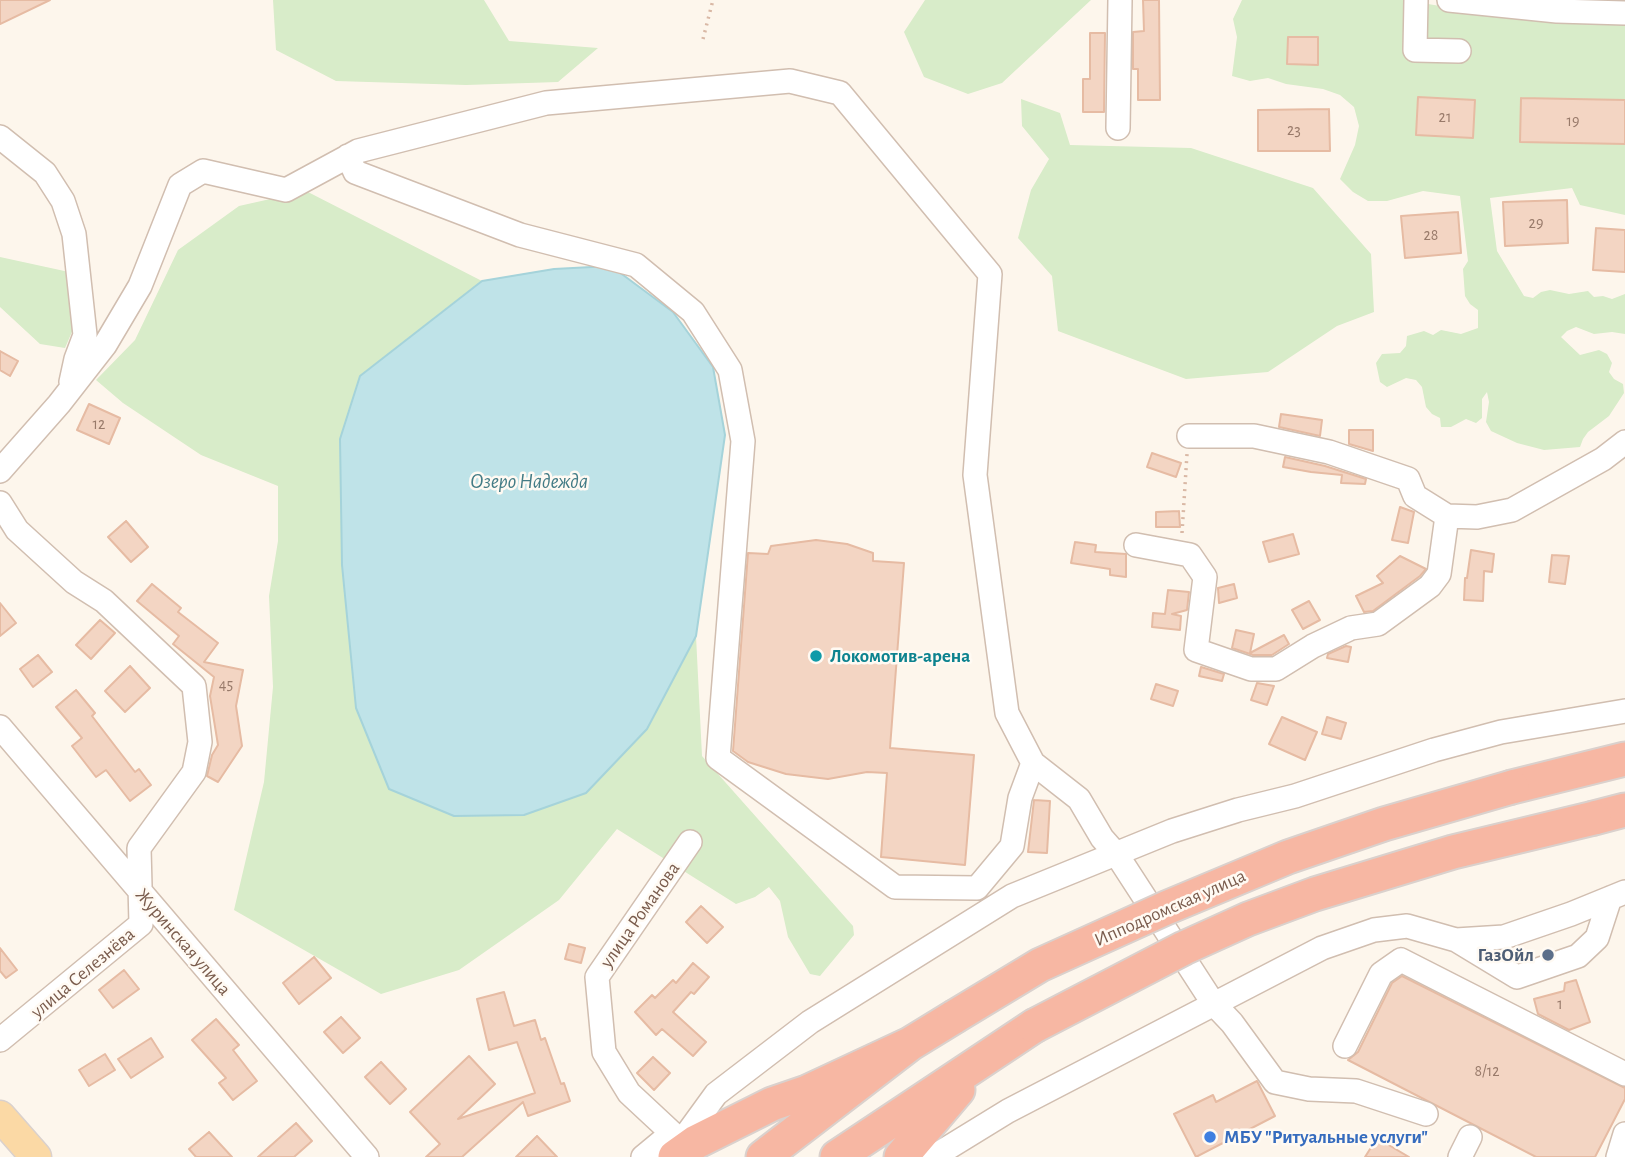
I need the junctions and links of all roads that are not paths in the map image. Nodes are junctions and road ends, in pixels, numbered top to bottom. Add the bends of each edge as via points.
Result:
1 (1120, 0) edge
2 (1416, 0) edge
3 (1450, 0) edge
4 (1625, 13) edge
5 (1459, 51) dead end
6 (1118, 128) dead end
7 (0, 136) edge
8 (348, 156) junction
9 (69, 391) junction
10 (1189, 436) road end
11 (1625, 442) edge
12 (0, 471) edge
13 (0, 503) edge
14 (1447, 516) junction
15 (1136, 545) dead end
16 (1625, 712) edge
17 (0, 727) edge
18 (1625, 759) edge
19 (1033, 763) junction
20 (1609, 814) edge
21 (690, 842) dead end
22 (1117, 855) junction
23 (141, 893) junction
24 (1618, 895) edge
25 (1456, 940) junction
26 (1213, 1003) junction
27 (0, 1040) edge
28 (910, 1044) junction
29 (1345, 1046) dead end
30 (995, 1050) junction
31 (1625, 1074) edge
32 (1426, 1114) dead end
33 (0, 1116) edge
34 (1625, 1134) edge
35 (672, 1149) edge
36 (36, 1157) edge
37 (367, 1157) edge
38 (643, 1157) edge
39 (763, 1157) edge
40 (837, 1157) edge
41 (901, 1157) edge
42 (933, 1157) edge
43 (1618, 1157) edge

1 - 6 street
2 - 5 street via 1415,50
3 - 4 street
7 - 9 street via 46,173 64,201 74,234 85,335
8 - 9 street via 286,190 202,171 180,186 140,286 106,345
8 - 19 street via 546,103 790,81 840,93 990,274 975,475 1007,713
8 - 19 street via 355,172 520,235 636,265 693,312 730,370 743,442 718,758 895,887 977,888 1012,846 1020,797
9 - 12 street
10 - 14 street via 1254,436 1329,452 1408,479 1415,496
11 - 14 street via 1513,510 1477,517
13 - 23 street via 17,530 74,582 104,601 194,686 200,742 194,772 139,848
14 - 15 street via 1439,574 1430,586 1378,624 1351,628 1276,669 1251,669 1196,650 1205,577 1190,555
16 - 22 street via 1501,732 1434,750 1185,827
17 - 23 street, Журинская улица
18 - 28 highway, Ипподромская улица, bridge via 1384,824 1288,857 1040,965
19 - 22 street via 1079,799
20 - 30 highway, bridge via 1453,852 1248,919 1184,948
21 - 35 street, улица Романова via 597,977 604,1052
22 - 26 street
22 - 35 street via 1012,896 810,1022 716,1094
23 - 27 street, улица Селезнёва via 142,924
23 - 37 street, Журинская улица
24 - 25 street via 1504,937
24 - 25 street via 1597,938 1578,956 1517,978
25 - 26 street via 1406,926 1374,930 1322,948
26 - 32 street via 1275,1082 1356,1091
26 - 42 street via 1008,1111
28 - 35 highway
28 - 39 highway, Ипподромская улица
29 - 31 street via 1381,974 1401,960
30 - 40 highway
30 - 41 highway
33 - 36 main road
34 - 43 street
35 - 38 street

